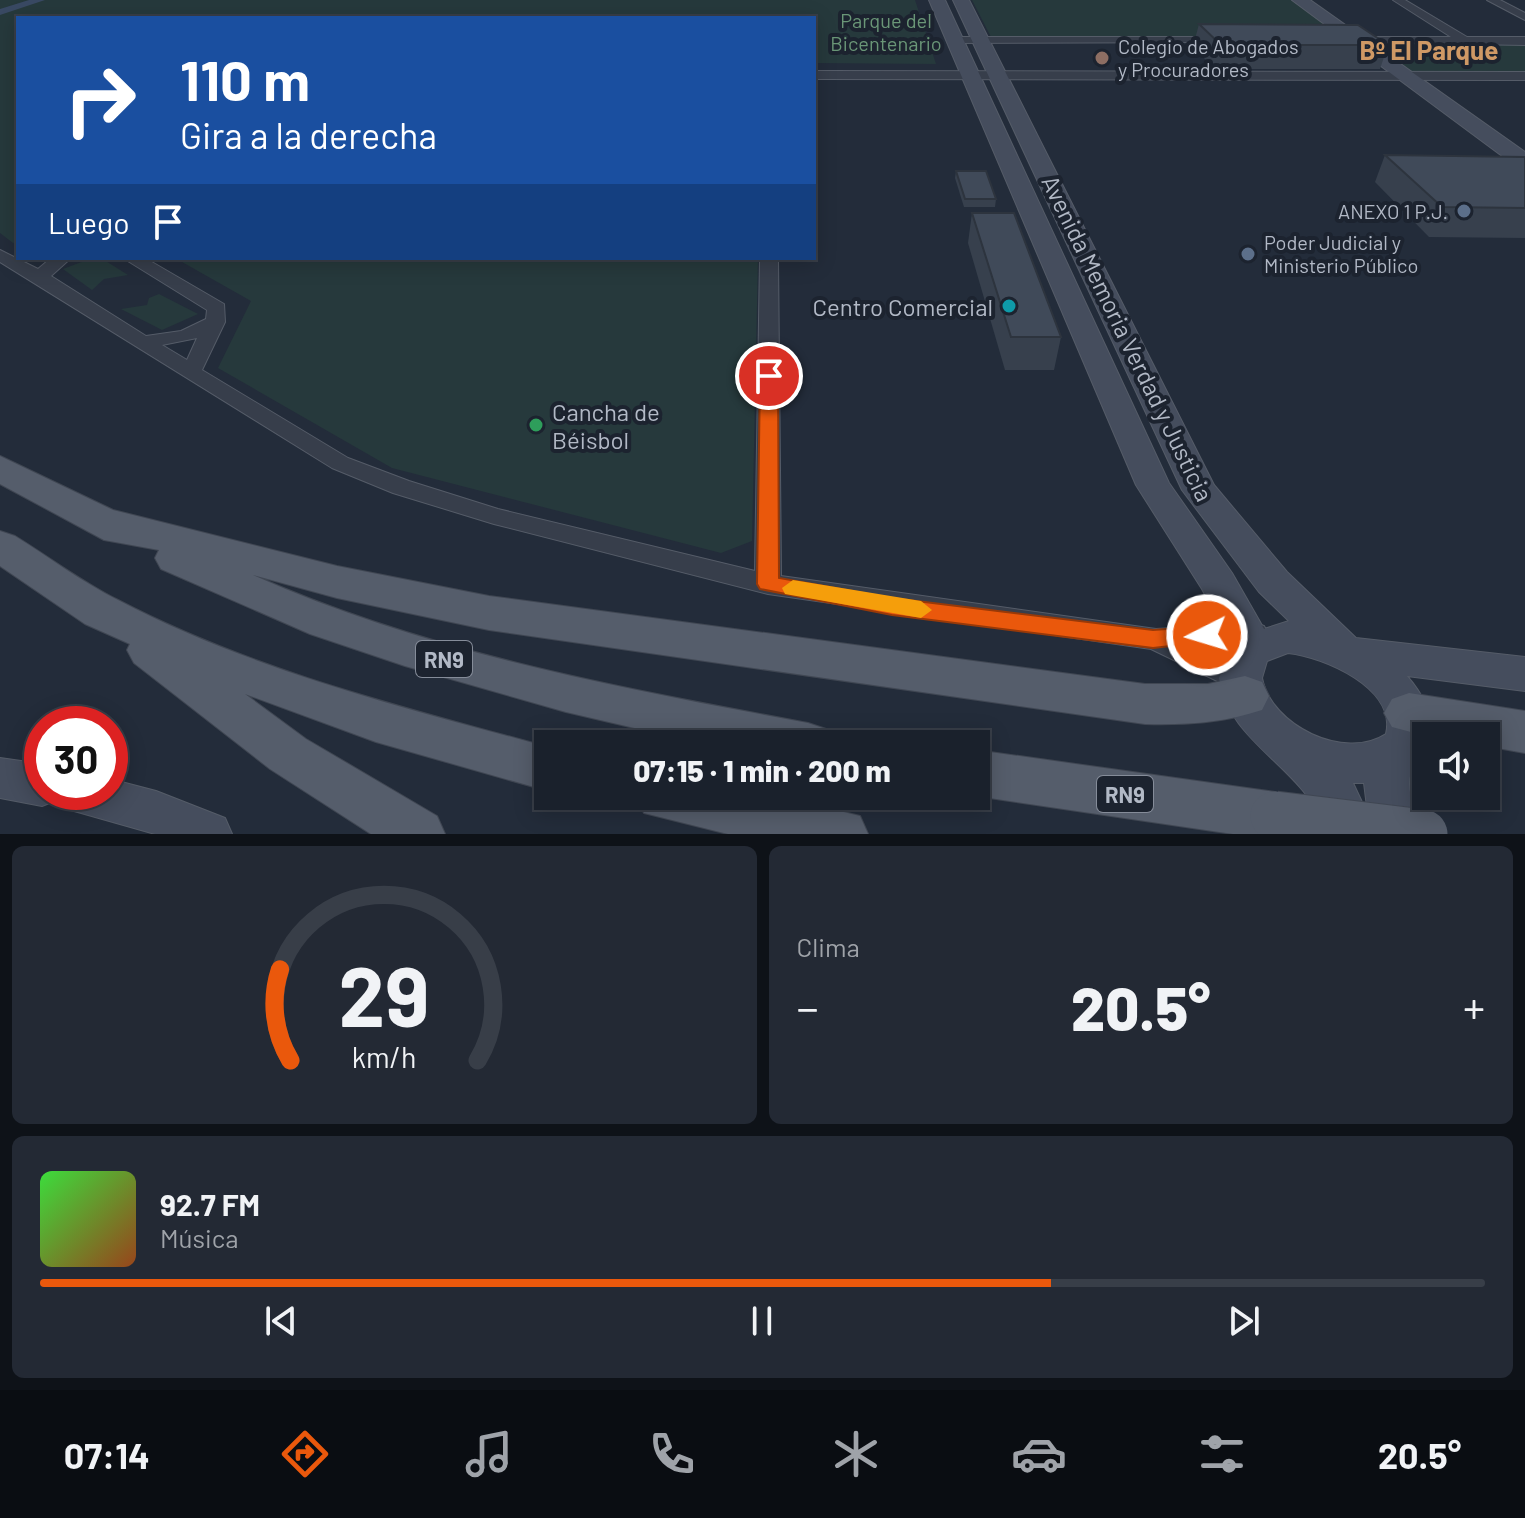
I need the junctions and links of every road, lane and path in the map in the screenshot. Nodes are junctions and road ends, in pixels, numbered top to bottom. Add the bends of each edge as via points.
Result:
1 (937, 0) edge
2 (961, 0) edge
3 (1300, 0) edge
4 (1398, 0) edge
5 (1492, 0) edge
6 (1525, 17) edge
7 (955, 40) junction
8 (981, 40) junction
9 (1230, 40) edge
10 (1346, 40) junction
11 (1464, 40) junction
12 (1525, 41) edge
13 (816, 75) edge
14 (986, 76) junction
15 (1405, 76) junction
16 (1524, 77) edge
17 (1525, 162) edge
18 (0, 253) edge
19 (60, 260) edge
20 (135, 260) edge
21 (769, 260) edge
22 (39, 277) junction
23 (215, 322) junction
24 (143, 342) junction
25 (190, 374) junction
26 (0, 468) edge
27 (99, 520) junction
28 (0, 546) edge
29 (768, 584) junction
30 (101, 612) junction
31 (1153, 639) junction
32 (1347, 650) junction
33 (1253, 659) junction
34 (1512, 673) edge
35 (1402, 723) junction
36 (740, 730) edge
37 (1525, 732) edge
38 (1286, 741) junction
39 (534, 765) edge
40 (990, 775) edge
41 (0, 778) edge
42 (24, 782) edge
43 (128, 805) edge
44 (729, 810) edge
45 (208, 834) edge
46 (418, 834) edge
47 (841, 834) edge
48 (1350, 834) edge
49 (1399, 834) edge
50 (1423, 834) edge

1 - 7 street, Avenida Memoria Verdad y Justicia
2 - 8 street, Avenida Memoria Verdad y Justicia
3 - 10 street
4 - 11 street
5 - 6 street
7 - 8 street
7 - 14 street, Avenida Memoria Verdad y Justicia
8 - 9 street
8 - 14 street, Avenida Memoria Verdad y Justicia
10 - 11 street
10 - 15 street
11 - 12 street
13 - 14 street
14 - 15 street
14 - 32 street, Avenida Memoria Verdad y Justicia via 1199,490 1273,582
14 - 33 street, Avenida Memoria Verdad y Justicia via 1020,193 1153,485 1218,583
15 - 16 street
15 - 17 street
18 - 22 street
19 - 22 street
20 - 23 street via 217,308
21 - 29 street
22 - 24 street
23 - 24 street via 186,336
23 - 25 street
24 - 25 street
25 - 29 street via 366,475 569,538
26 - 27 main road, RN9
27 - 33 main road via 337,582 489,613 1145,704 1224,703
27 - 36 main road, RN9 via 238,585 414,650 562,693
28 - 30 main road
29 - 31 street via 892,606
30 - 39 main road via 229,669 320,702
30 - 46 main road via 288,754
31 - 33 street
31 - 33 street via 1188,652
32 - 33 street via 1317,639
32 - 34 street
32 - 35 street via 1384,675
33 - 38 street via 1262,721
34 - 35 street via 1437,676
35 - 37 main road
35 - 38 street via 1371,764 1343,763
35 - 49 street via 1385,782
38 - 48 street via 1331,789
40 - 50 main road, RN9, bridge
41 - 42 street
43 - 45 street
44 - 47 main road

